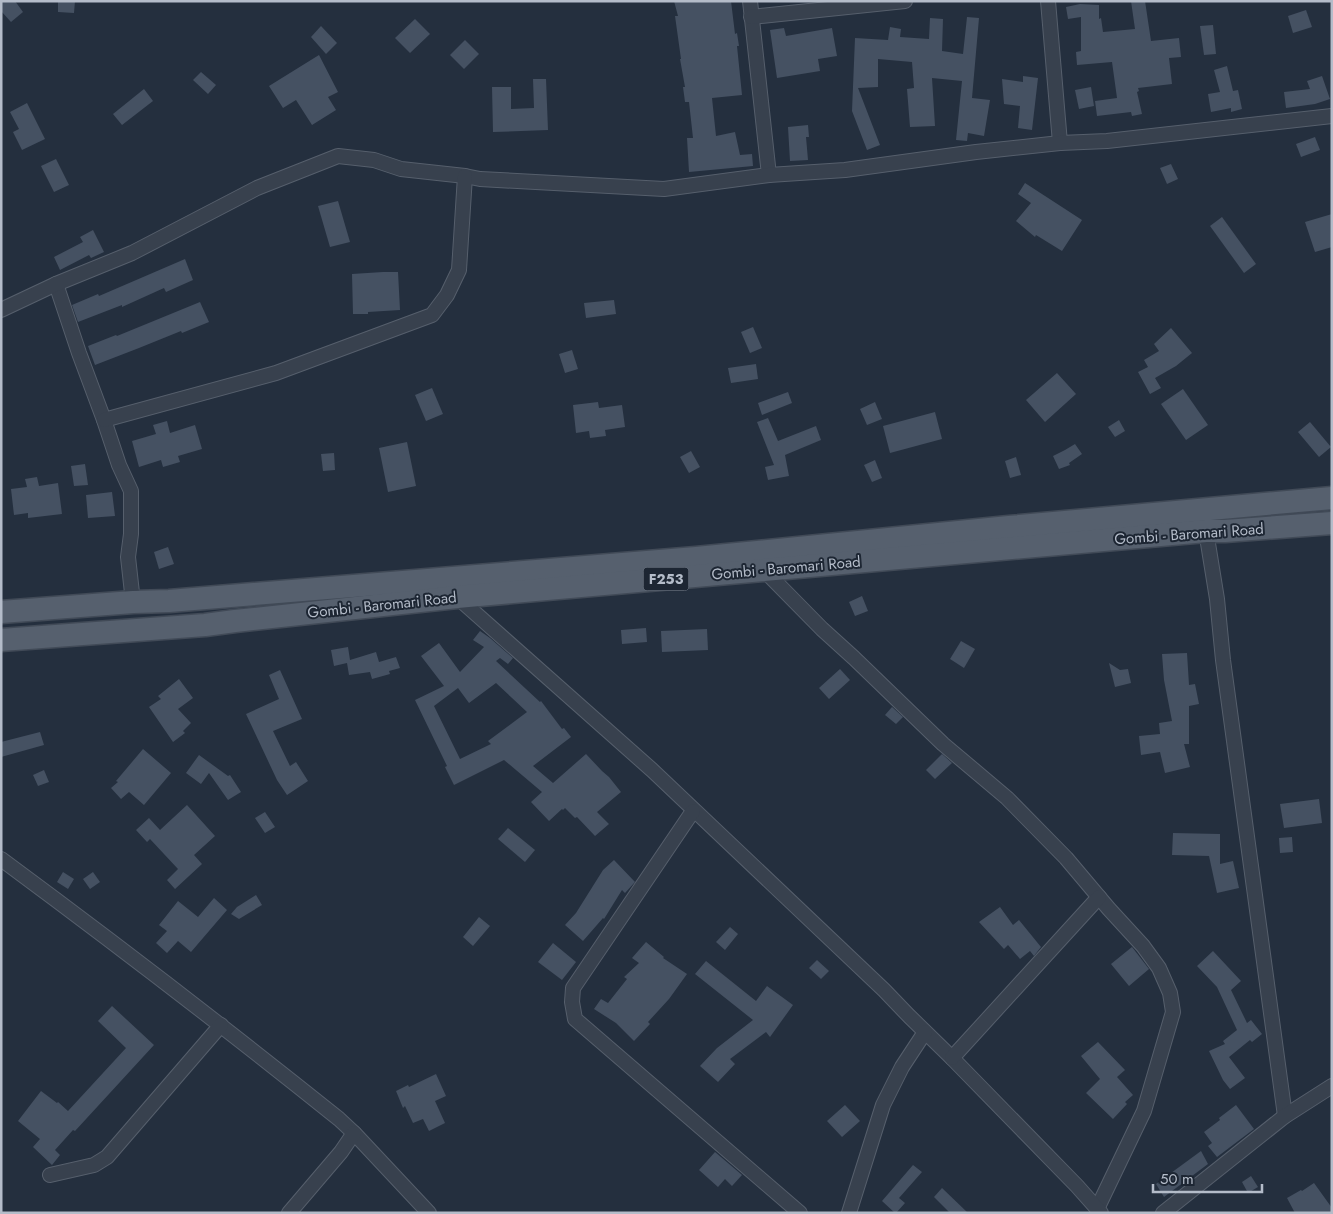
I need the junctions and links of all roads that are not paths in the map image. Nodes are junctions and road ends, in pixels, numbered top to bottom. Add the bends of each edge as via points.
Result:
1 (750, 1) edge
2 (905, 1) edge
3 (1048, 1) edge
4 (751, 17) junction
5 (1332, 116) edge
6 (1060, 143) junction
7 (769, 175) junction
8 (465, 176) junction
9 (56, 284) junction
10 (1, 310) edge
11 (104, 420) junction
12 (1332, 498) edge
13 (1332, 523) edge
14 (1206, 531) junction
15 (697, 567) junction
16 (764, 570) junction
17 (457, 597) junction
18 (132, 602) junction
19 (1, 612) edge
20 (1, 640) edge
21 (694, 811) junction
22 (1, 860) edge
23 (1099, 897) junction
24 (221, 1025) junction
25 (925, 1032) junction
26 (952, 1058) junction
27 (1332, 1086) edge
28 (1285, 1116) junction
29 (354, 1133) junction
30 (50, 1175) dead end
31 (1099, 1211) edge
32 (289, 1213) edge
33 (429, 1213) edge
34 (800, 1213) edge
35 (849, 1213) edge
36 (1163, 1213) edge

1 - 4 street
2 - 4 street
3 - 6 street
4 - 7 street
5 - 6 street via 1106,141
6 - 7 street via 845,170
7 - 8 street via 664,189
8 - 9 street via 401,169 374,160 338,156 258,188 132,253
8 - 11 street via 458,270 448,295 432,315 276,372
9 - 10 street
9 - 11 street
11 - 18 street via 131,491 128,557
12 - 15 main road, Gombi - Baromari Road / F253 via 1009,527
13 - 14 main road, Gombi - Baromari Road / F253
14 - 16 main road, Gombi - Baromari Road / F253
14 - 28 street
15 - 16 main road, Gombi - Baromari Road / F253
15 - 17 main road, Gombi - Baromari Road / F253
15 - 18 main road, Gombi - Baromari Road / F253
16 - 23 street via 942,744 1007,798
17 - 20 main road, Gombi - Baromari Road / F253 via 205,626
17 - 21 street
18 - 19 main road, Gombi - Baromari Road / F253
21 - 25 street
21 - 34 street via 573,988 575,1019
22 - 24 street
23 - 26 street
23 - 31 street via 1143,946 1158,968 1170,993 1173,1012 1144,1111
24 - 29 street
24 - 30 street via 107,1157 94,1165
25 - 26 street
25 - 35 street via 902,1066 883,1105
26 - 31 street
27 - 28 street
28 - 36 street
29 - 32 street
29 - 33 street

